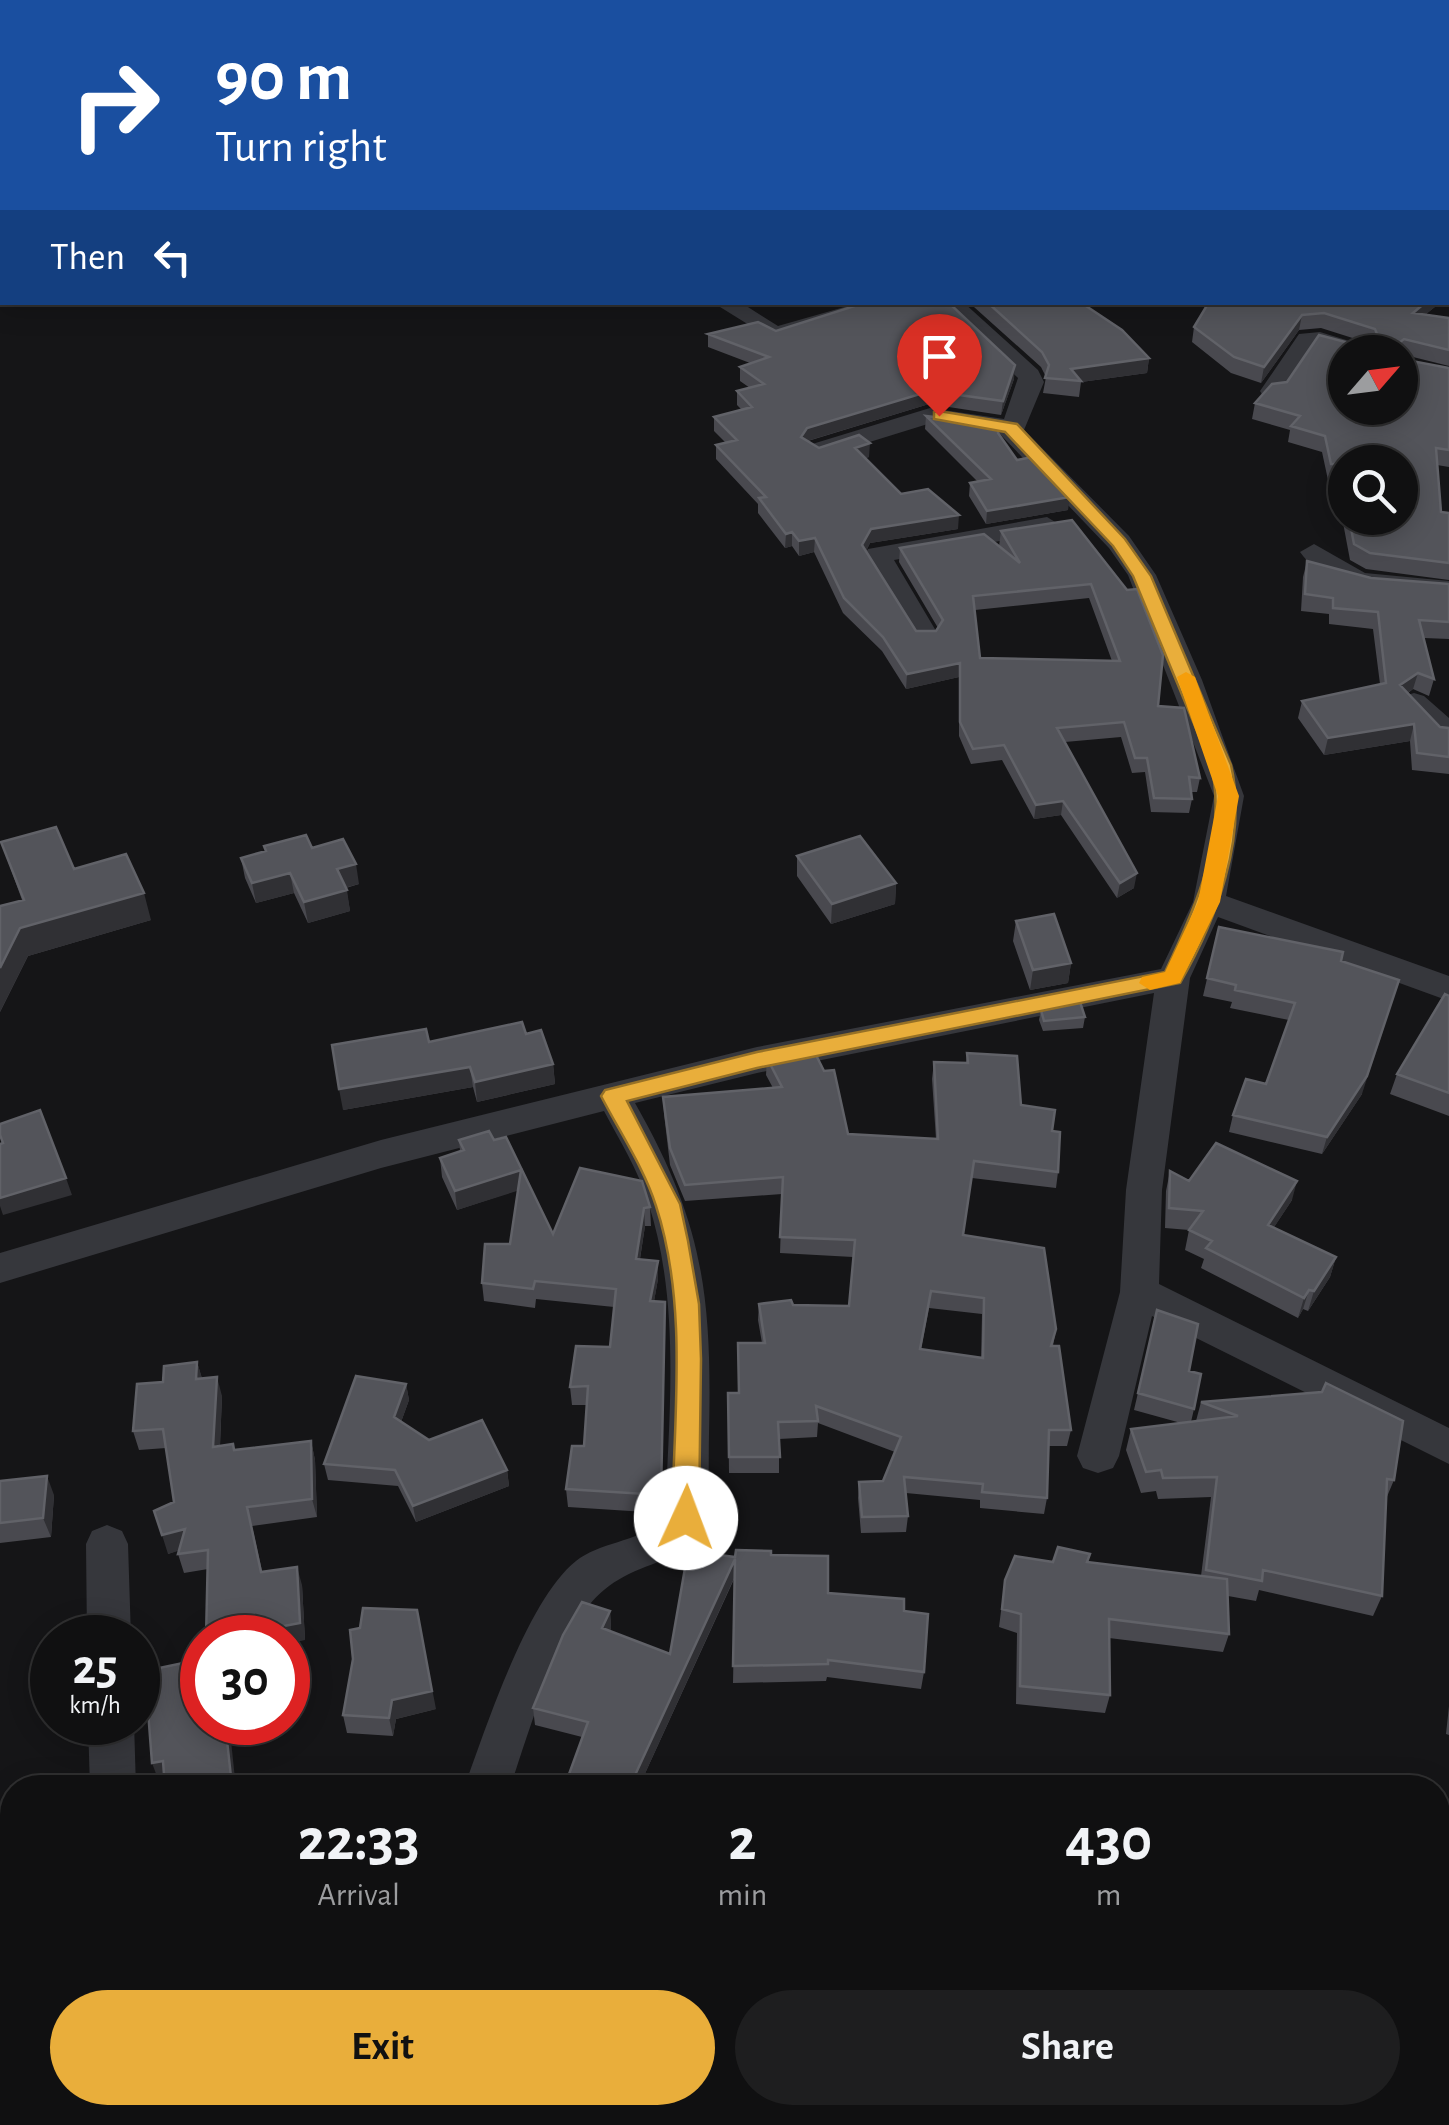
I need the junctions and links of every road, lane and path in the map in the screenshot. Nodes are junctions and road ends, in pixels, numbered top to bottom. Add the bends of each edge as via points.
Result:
1 (728, 305) edge
2 (879, 305) edge
3 (952, 305) edge
4 (1328, 341) edge
5 (1272, 391) edge
6 (1011, 428) junction
7 (817, 450) edge
8 (1098, 518) junction
9 (1314, 552) dead end
10 (1449, 589) edge
11 (925, 636) edge
12 (1414, 702) edge
13 (1449, 734) edge
14 (1209, 902) junction
15 (1173, 978) junction
16 (1449, 989) edge
17 (613, 1096) junction
18 (0, 1268) edge
19 (1139, 1292) junction
20 (1449, 1447) edge
21 (1098, 1456) dead end
22 (108, 1544) dead end
23 (110, 1615) edge
24 (112, 1745) edge
25 (113, 1775) edge
26 (491, 1775) edge

1 - 2 street via 774,334
3 - 6 street via 1029,375 1032,382
4 - 5 street via 1306,339
6 - 7 street via 930,416
6 - 8 street
8 - 11 street via 881,553 879,561
8 - 14 street via 1142,576 1221,765 1228,796
9 - 10 street via 1323,564 1361,582
12 - 13 street
14 - 15 street
14 - 16 street
15 - 17 street via 757,1060
15 - 19 street via 1144,1190
17 - 18 street via 381,1154
17 - 26 street via 668,1204 679,1256 689,1386 686,1518 680,1534 578,1586
19 - 20 street
19 - 21 street
22 - 23 street
24 - 25 street

